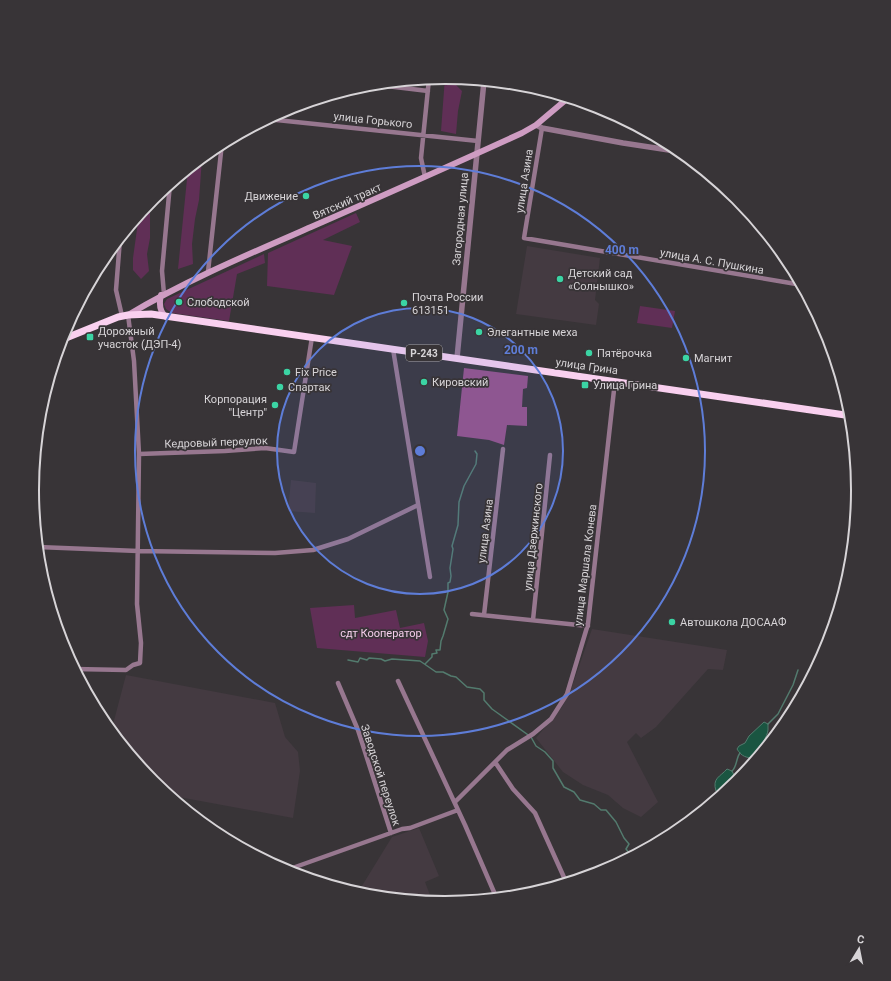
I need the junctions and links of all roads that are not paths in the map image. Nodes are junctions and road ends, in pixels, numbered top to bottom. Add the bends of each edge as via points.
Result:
1 (429, 85) edge
2 (484, 86) edge
3 (394, 87) edge
4 (428, 91) junction
5 (564, 102) edge
6 (279, 120) edge
7 (539, 127) junction
8 (423, 134) junction
9 (478, 141) junction
10 (666, 150) edge
11 (221, 152) edge
12 (476, 154) junction
13 (425, 177) junction
14 (169, 192) edge
15 (524, 238) joint
16 (119, 248) edge
17 (208, 272) junction
18 (796, 284) edge
19 (163, 294) junction
20 (125, 315) junction
21 (166, 317) junction
22 (69, 337) edge
23 (312, 337) junction
24 (393, 349) junction
25 (457, 358) junction
26 (615, 381) junction
27 (845, 415) edge
28 (503, 450) dead end
29 (139, 454) junction
30 (550, 455) dead end
31 (418, 504) junction
32 (43, 547) edge
33 (138, 551) junction
34 (430, 577) dead end
35 (472, 614) dead end
36 (484, 615) junction
37 (533, 620) junction
38 (588, 626) junction
39 (81, 669) edge
40 (398, 682) dead end
41 (338, 683) dead end
42 (495, 762) junction
43 (455, 802) junction
44 (458, 810) junction
45 (391, 833) junction
46 (294, 867) edge
47 (565, 879) edge
48 (495, 894) edge

1 - 4 street
2 - 9 street, Загородная улица
3 - 4 street
4 - 8 street
5 - 7 main road, Вятский тракт
6 - 8 street, улица Горького
7 - 10 street
7 - 12 main road, Вятский тракт
7 - 15 street, улица Азина
8 - 9 street, улица Горького
8 - 13 street via 421,158
9 - 12 street, Загородная улица
11 - 17 street
12 - 13 main road, Вятский тракт
12 - 25 street, Загородная улица
13 - 17 main road, Вятский тракт
14 - 19 street via 162,271
15 - 18 street, улица А. С. Пушкина
16 - 20 street via 116,290
17 - 19 main road, Вятский тракт
19 - 20 main road, Вятский тракт
19 - 21 main road via 160,307
20 - 21 highway, улица Грина / Р-243
20 - 22 highway, Р-243
20 - 29 street via 134,361
21 - 23 highway, улица Грина / Р-243
23 - 24 highway, улица Грина / Р-243
23 - 29 street, Кедровый переулок via 294,452 265,448
24 - 25 highway, улица Грина / Р-243
24 - 31 street
25 - 26 highway, улица Грина / Р-243
26 - 27 highway, улица Грина / Р-243
26 - 38 street, улица Маршала Конева
28 - 36 street, улица Азина
29 - 33 street
30 - 37 street, улица Дзержинского
31 - 33 street via 348,539 313,550 275,553
31 - 34 street
32 - 33 street
33 - 39 street via 140,663 126,670
35 - 36 street
36 - 37 street
37 - 38 street
38 - 42 street, улица Маршала Конева via 567,694 551,719 507,750
40 - 43 street
41 - 45 street, Заводской переулок via 358,730
42 - 43 street, улица Маршала Конева
42 - 47 street via 513,789 535,813
43 - 44 street
44 - 45 street
44 - 48 street
45 - 46 street, Заводской переулок

